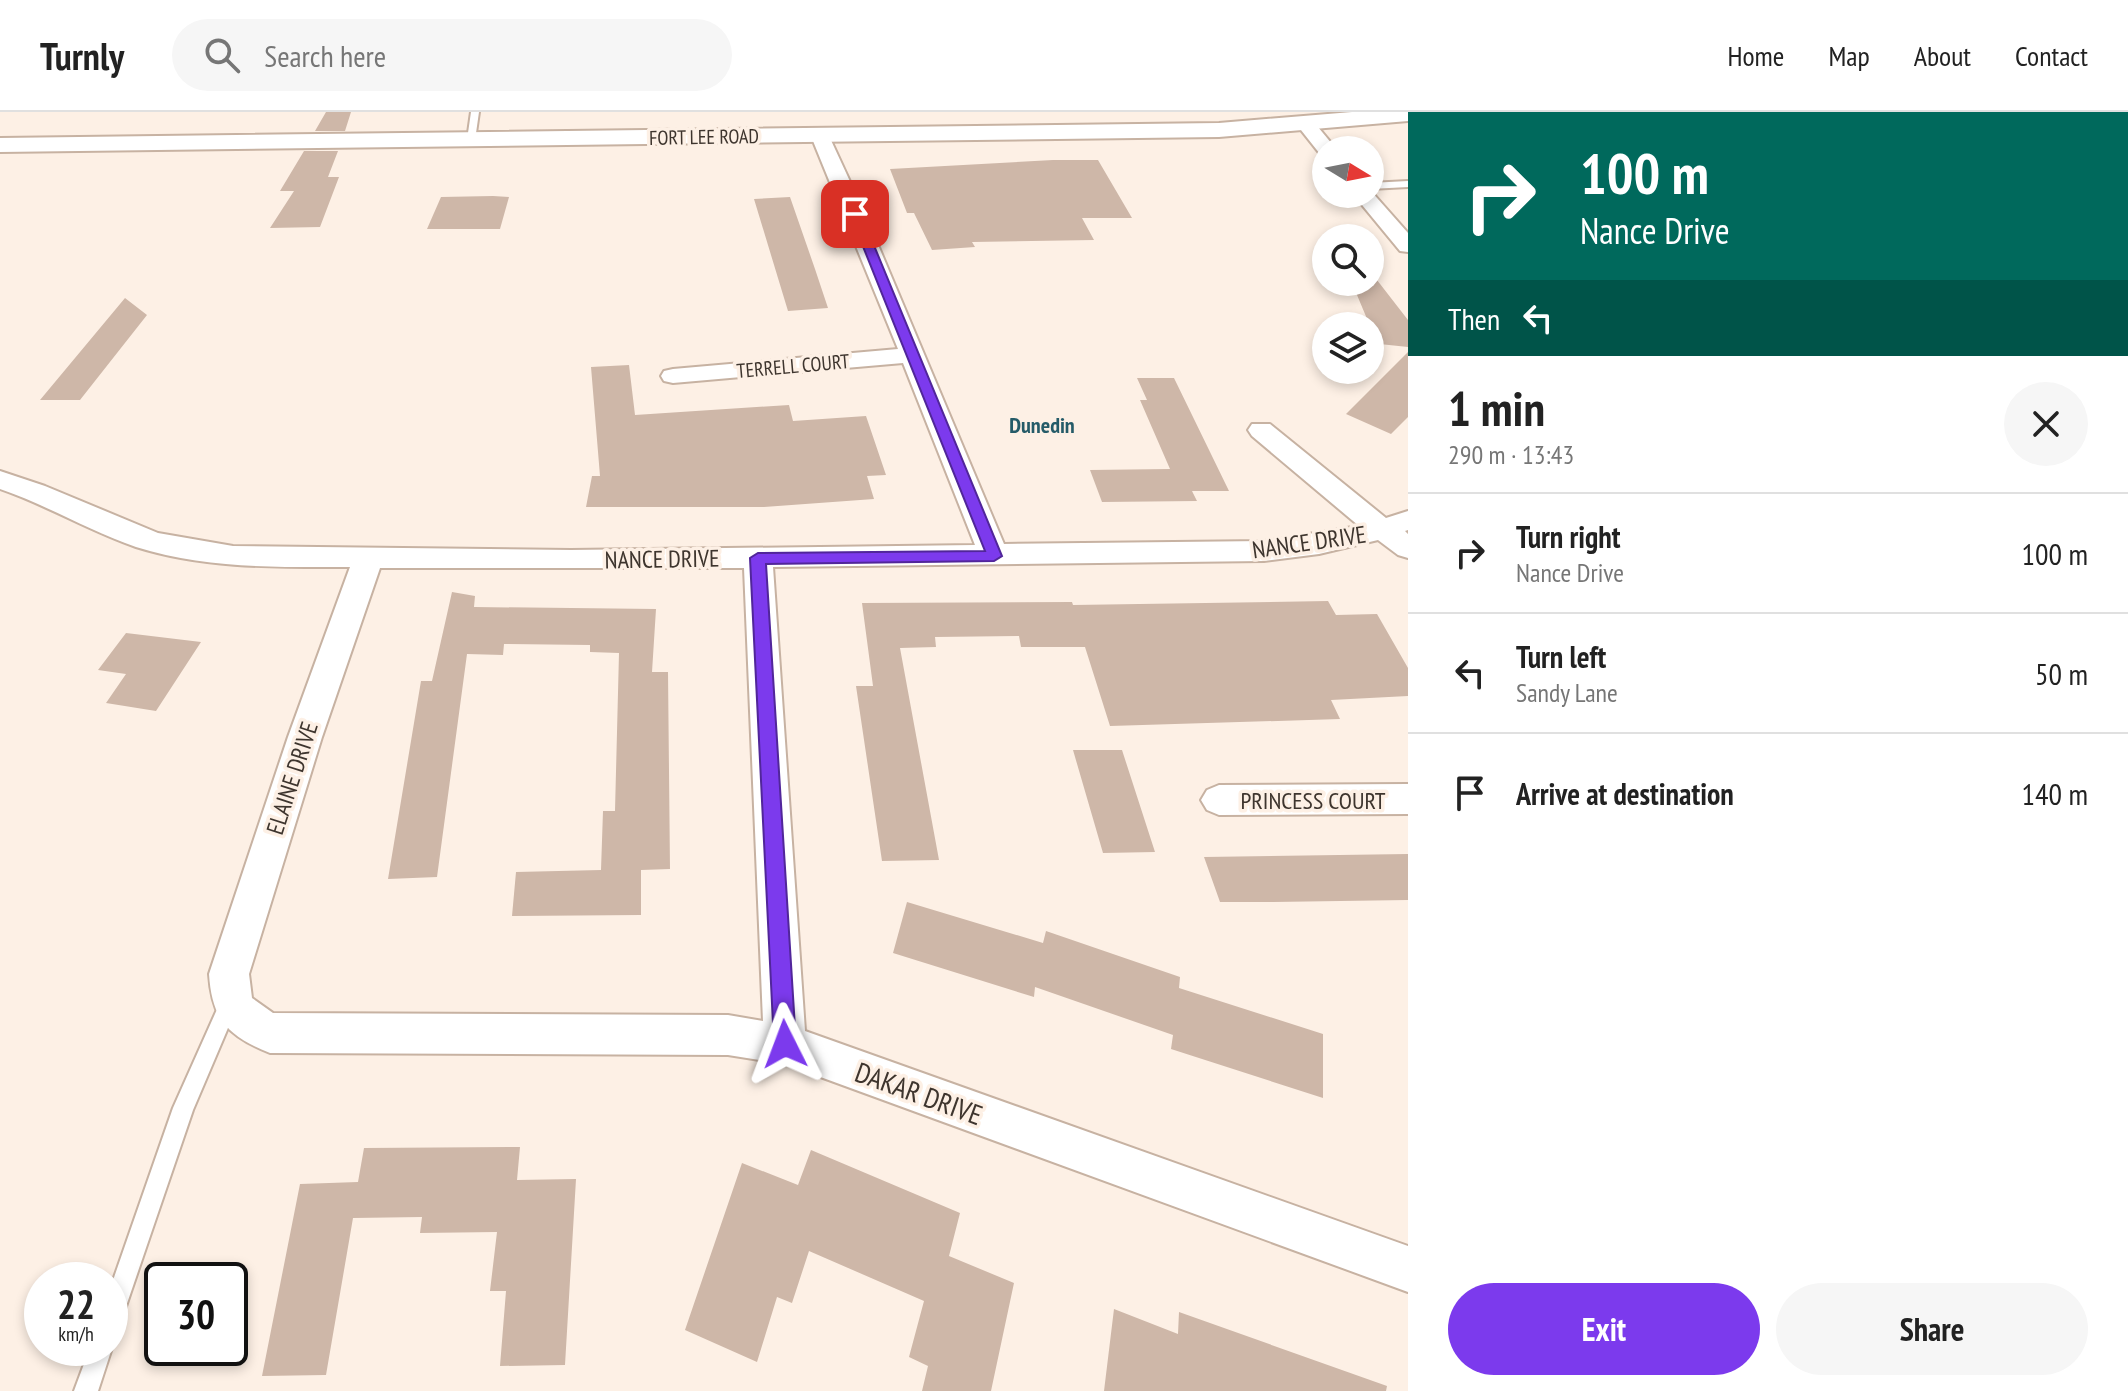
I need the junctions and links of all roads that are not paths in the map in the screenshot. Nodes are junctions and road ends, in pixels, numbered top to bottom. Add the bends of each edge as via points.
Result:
1 (475, 112) edge
2 (1407, 115) edge
3 (1306, 125) junction
4 (820, 136) junction
5 (1315, 136) edge
6 (471, 140) junction
7 (0, 145) edge
8 (1408, 184) edge
9 (1384, 185) edge
10 (1375, 208) edge
11 (1408, 246) edge
12 (913, 355) junction
13 (673, 376) dead end
14 (1261, 430) dead end
15 (0, 480) edge
16 (1396, 525) edge
17 (1408, 548) edge
18 (994, 556) junction
19 (758, 558) junction
20 (368, 559) junction
21 (1408, 799) edge
22 (1219, 800) dead end
23 (231, 1000) junction
24 (785, 1044) junction
25 (128, 1268) edge
26 (1408, 1269) edge
27 (95, 1366) edge
28 (86, 1391) edge

1 - 6 lane
2 - 3 street, FORT LEE ROAD
3 - 4 street, FORT LEE ROAD
3 - 5 street
4 - 6 street, FORT LEE ROAD
4 - 12 street
6 - 7 street, FORT LEE ROAD
8 - 9 lane
10 - 11 street
12 - 13 street, TERRELL COURT
12 - 18 street
14 - 16 street via 1348,504
15 - 20 street, NANCE DRIVE via 40,492 137,537 182,549 233,556
16 - 17 street
16 - 18 street, NANCE DRIVE via 1323,544 1264,551
18 - 19 street, NANCE DRIVE
19 - 20 street, NANCE DRIVE
19 - 24 street
20 - 23 street, ELAINE DRIVE via 229,974
21 - 22 street, PRINCESS COURT
23 - 24 street, DAKAR DRIVE via 242,1020 270,1033 728,1035
23 - 25 lane via 183,1108
24 - 26 street, DAKAR DRIVE
27 - 28 lane

